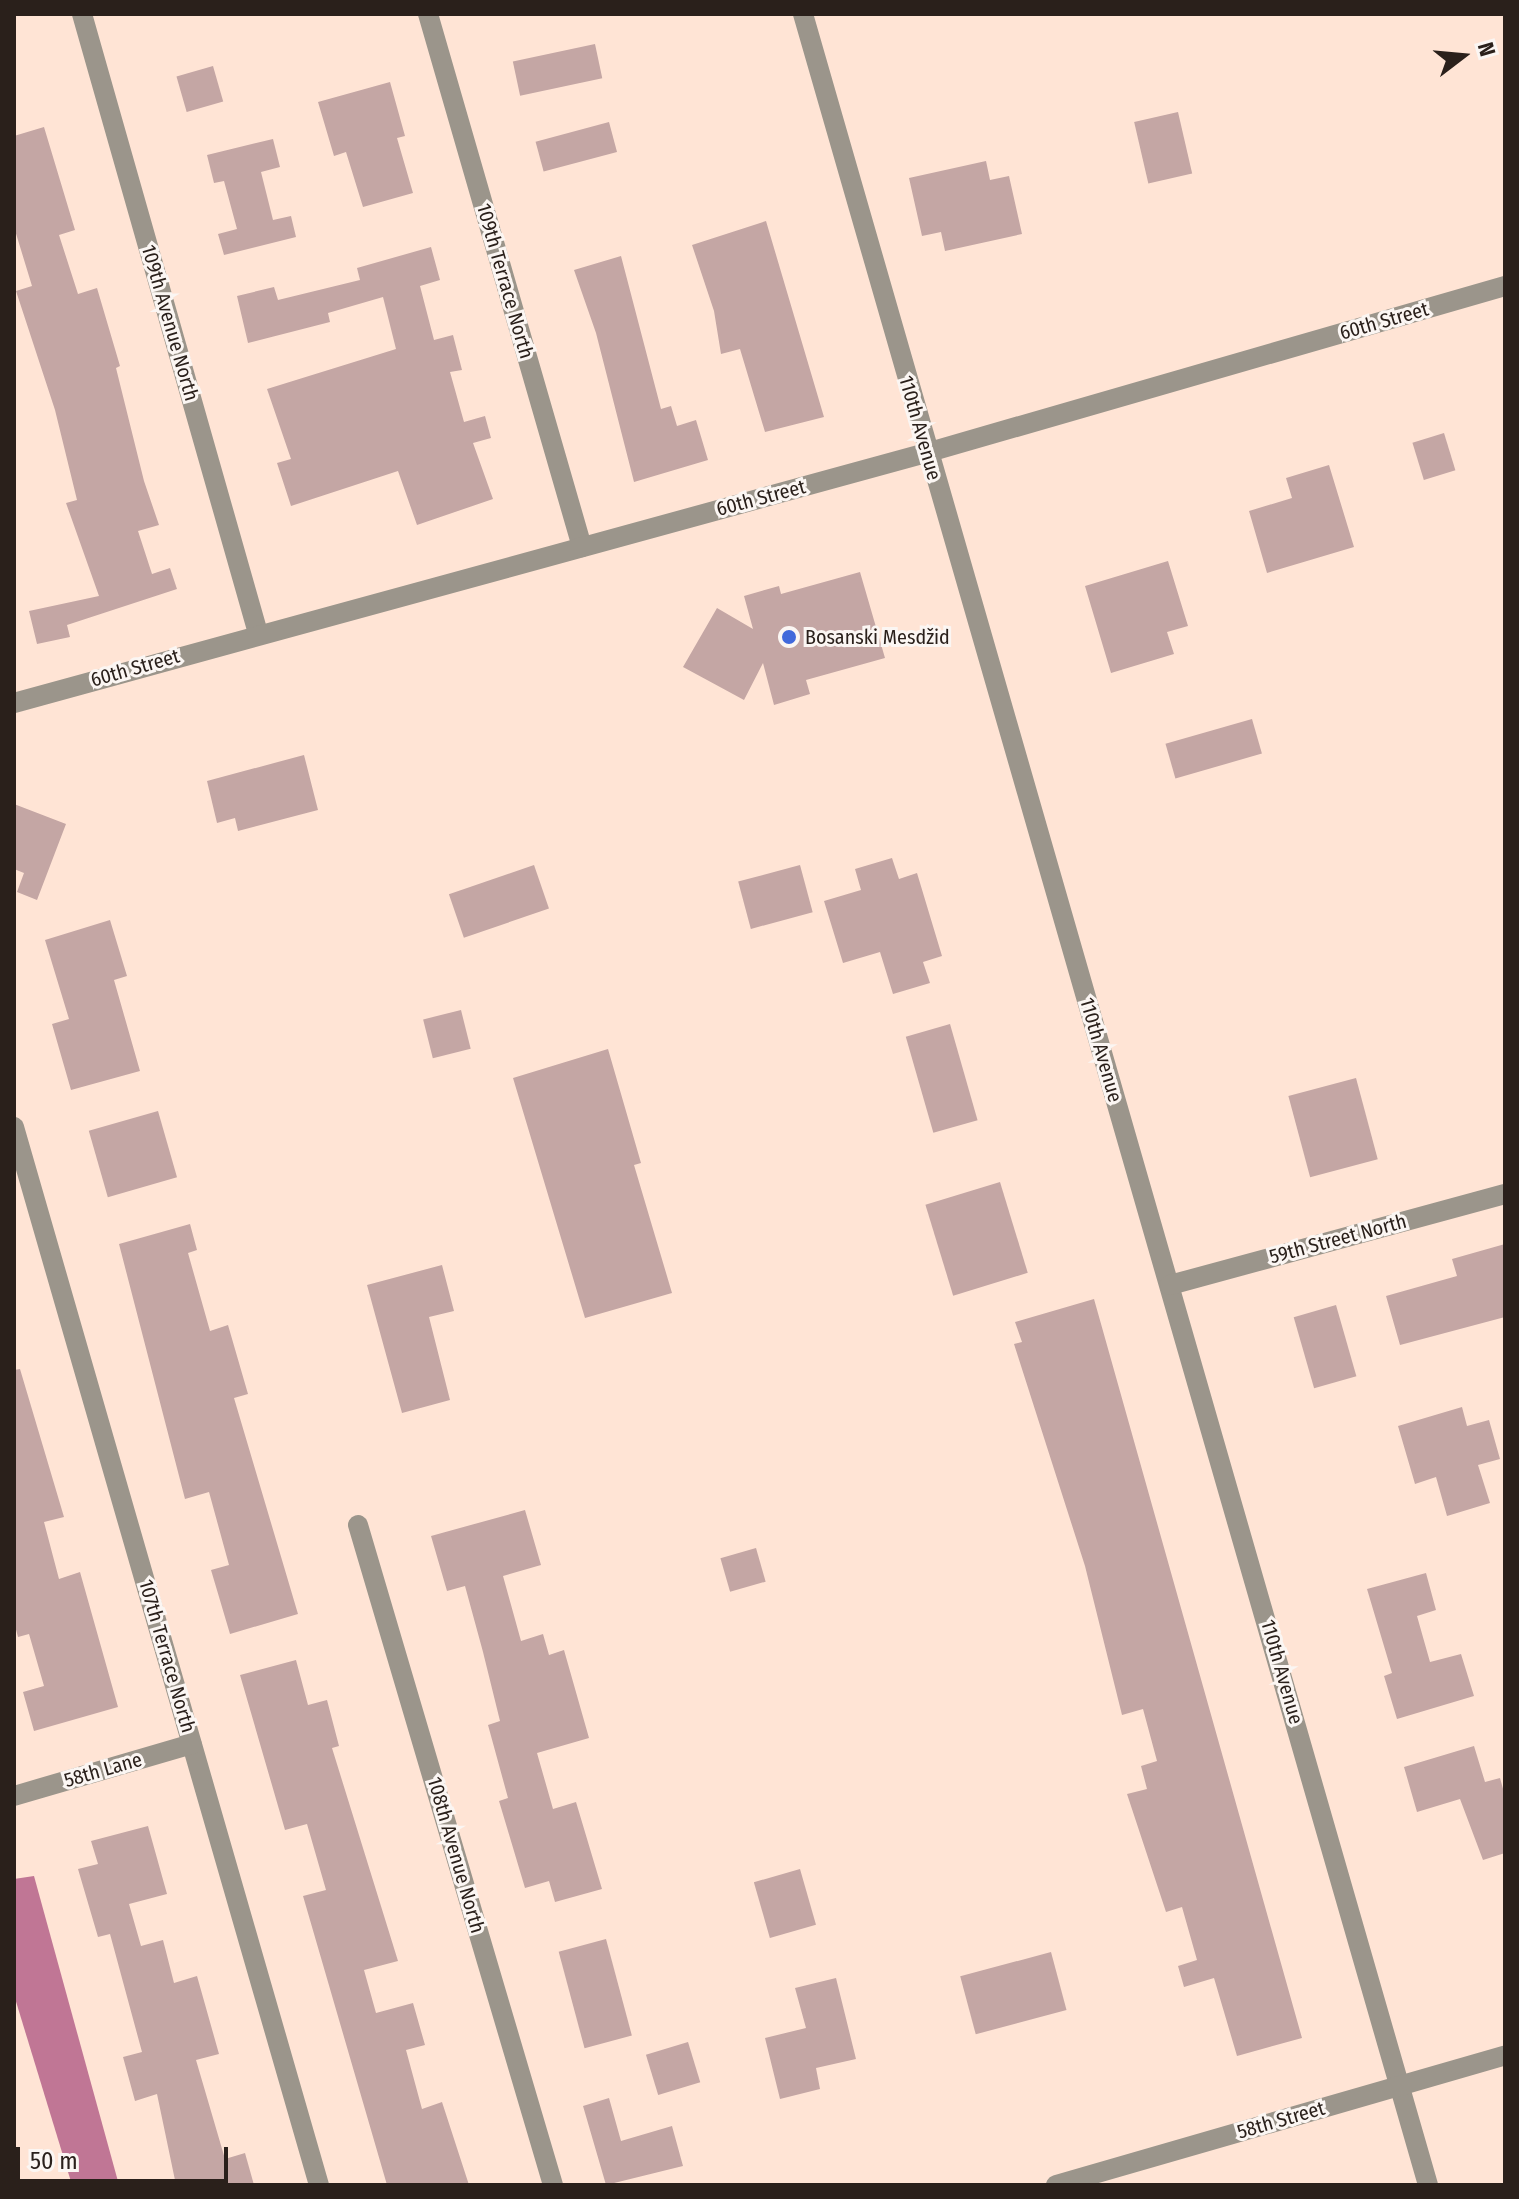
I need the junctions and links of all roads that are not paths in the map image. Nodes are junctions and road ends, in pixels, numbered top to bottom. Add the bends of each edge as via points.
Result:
1 (82, 14) edge
2 (428, 14) edge
3 (803, 14) edge
4 (1505, 286) edge
5 (926, 453) junction
6 (582, 547) junction
7 (258, 633) junction
8 (14, 703) edge
9 (14, 1127) edge
10 (1505, 1194) edge
11 (1170, 1285) junction
12 (358, 1525) dead end
13 (192, 1744) junction
14 (14, 1796) edge
15 (1505, 2055) edge
16 (1400, 2086) junction
17 (319, 2185) edge
18 (553, 2185) edge
19 (1056, 2185) edge
20 (1428, 2185) edge

1 - 7 street, 109th Avenue North
2 - 6 street, 109th Terrace North
3 - 5 street, 110th Avenue
4 - 5 street, 60th Street
5 - 6 street, 60th Street
5 - 11 street, 110th Avenue
6 - 7 street, 60th Street
7 - 8 street, 60th Street
9 - 13 street, 107th Terrace North
10 - 11 street, 59th Street North
11 - 16 street, 110th Avenue
12 - 18 street, 108th Avenue North
13 - 14 street, 58th Lane
13 - 17 street, 107th Terrace North
15 - 16 street, 58th Street
16 - 19 street, 58th Street
16 - 20 street, 110th Avenue

